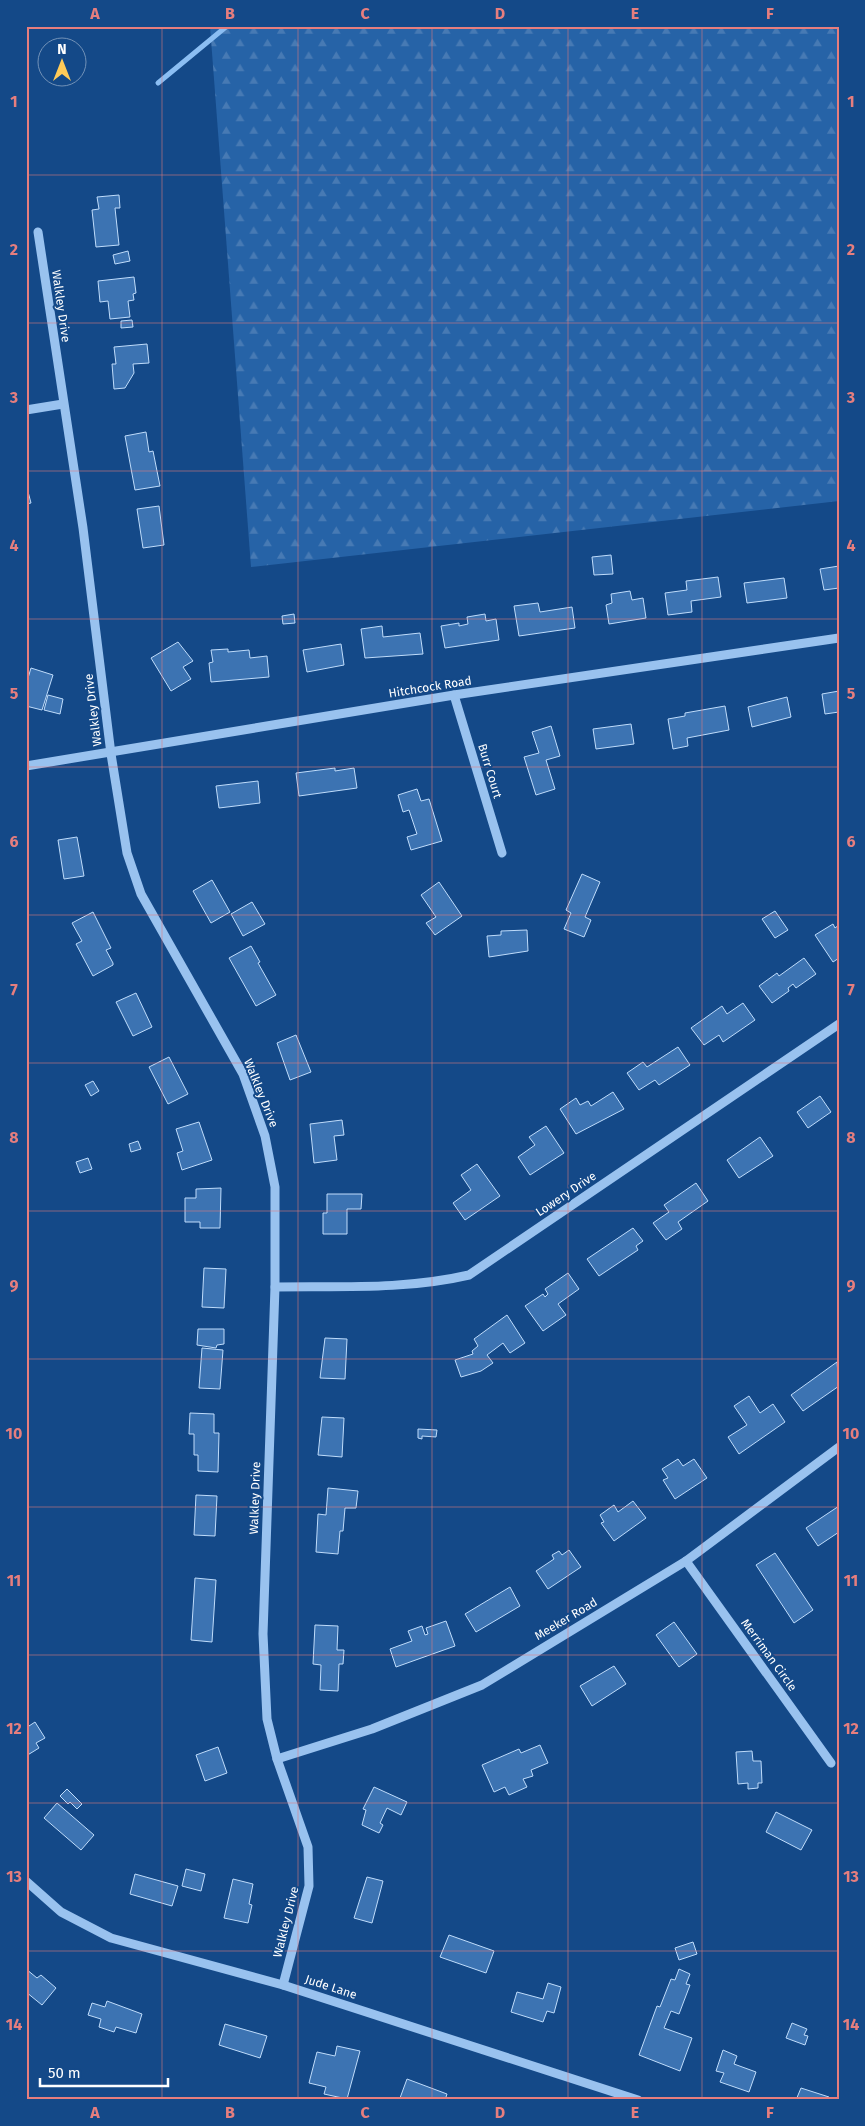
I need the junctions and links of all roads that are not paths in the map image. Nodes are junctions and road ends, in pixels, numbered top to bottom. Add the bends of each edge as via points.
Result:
1 (38, 232) dead end
2 (63, 404) junction
3 (26, 410) edge
4 (839, 638) edge
5 (454, 695) junction
6 (111, 754) junction
7 (26, 766) edge
8 (502, 854) dead end
9 (839, 1024) edge
10 (274, 1287) junction
11 (839, 1447) edge
12 (686, 1562) junction
13 (277, 1759) junction
14 (831, 1763) dead end
15 (26, 1881) edge
16 (283, 1985) junction
17 (638, 2100) edge

1 - 2 street, Walkley Drive
2 - 3 street
2 - 6 street, Walkley Drive via 83,528
4 - 5 street, Hitchcock Road
5 - 6 street, Hitchcock Road
5 - 8 street, Burr Court
6 - 7 street, Hitchcock Road
6 - 10 street, Walkley Drive via 127,853 142,894 243,1074 265,1136 274,1187
9 - 10 street, Lowery Drive via 469,1275 439,1282 390,1286
10 - 13 street, Walkley Drive via 263,1634 267,1719
11 - 12 street, Meeker Road
12 - 13 street, Meeker Road via 482,1685 372,1728
12 - 14 street, Merriman Circle
13 - 16 street, Walkley Drive via 308,1848 309,1876
15 - 16 street, Jude Lane via 61,1912 111,1938
16 - 17 street, Jude Lane

